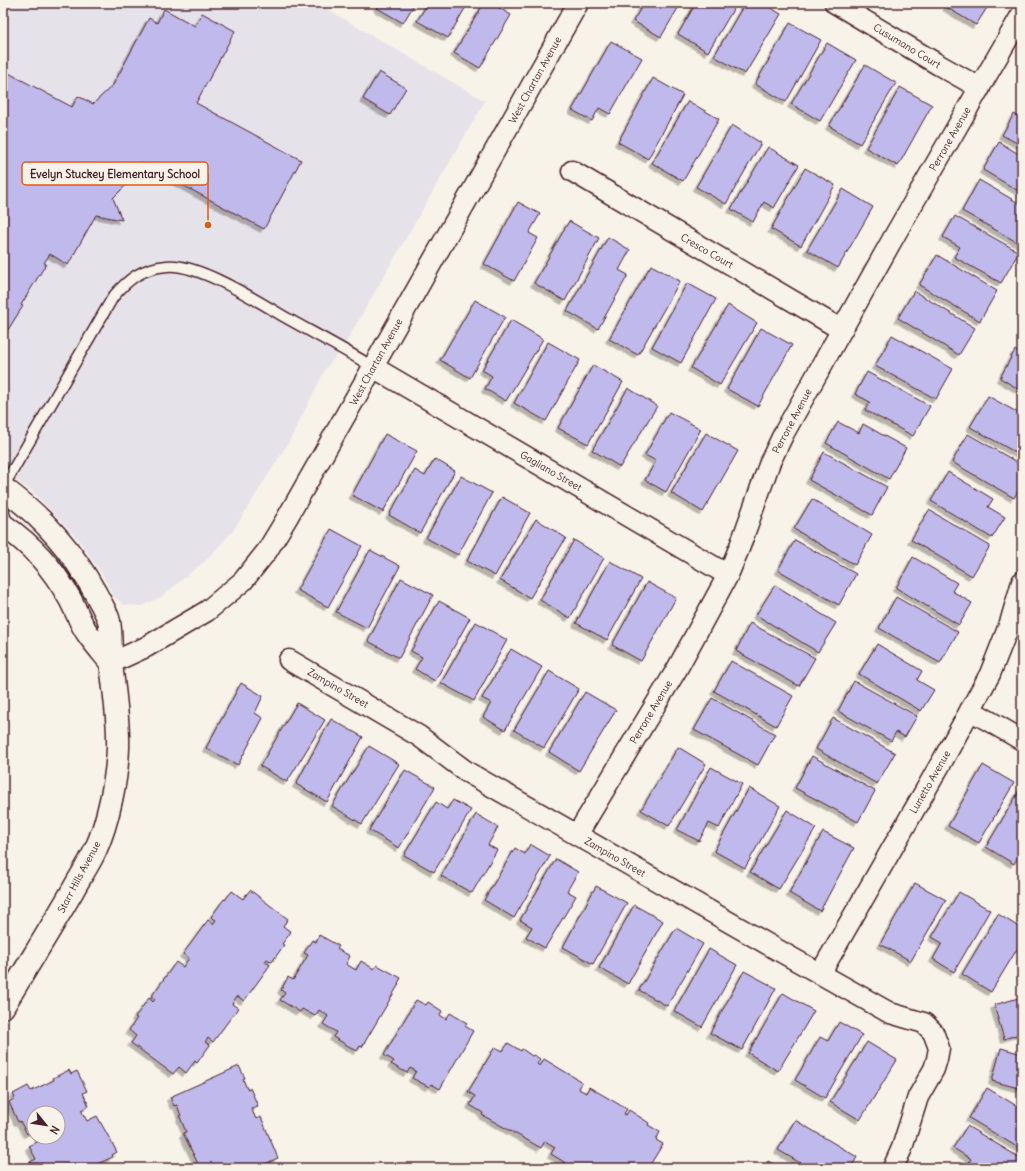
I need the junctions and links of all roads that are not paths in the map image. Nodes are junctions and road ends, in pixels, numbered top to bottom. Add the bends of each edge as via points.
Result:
1 (578, 3) edge
2 (835, 3) edge
3 (1022, 14) edge
4 (980, 88) junction
5 (572, 172) dead end
6 (842, 330) junction
7 (373, 367) junction
8 (3, 488) edge
9 (5, 521) edge
10 (728, 575) junction
11 (1022, 582) edge
12 (289, 660) dead end
13 (111, 662) junction
14 (970, 710) junction
15 (1022, 740) edge
16 (578, 835) junction
17 (820, 974) junction
18 (3, 1007) edge
19 (893, 1168) edge

1 - 7 street, West Chartan Avenue
2 - 4 street, Cusumano Court
3 - 4 street, Perrone Avenue
4 - 6 street, Perrone Avenue
5 - 6 street, Cresco Court
6 - 10 street, Perrone Avenue via 770,462
7 - 8 lane via 256,300 199,272 168,266 145,271 134,276 113,297
7 - 10 street, Gagliano Street
7 - 13 street, West Chartan Avenue via 267,551 243,581 207,611 146,647
8 - 13 street, Starr Hills Avenue via 53,531 85,573 109,619
9 - 13 street via 45,561 70,598 87,633
10 - 16 street, Perrone Avenue via 677,669
11 - 14 street, Lunetto Avenue via 1010,623 990,674
12 - 16 street, Zampino Street via 419,736 467,772
13 - 18 street, Starr Hills Avenue via 118,748 115,778 103,830 95,850 59,915
14 - 15 street
14 - 17 street, Lunetto Avenue
16 - 17 street, Zampino Street
17 - 19 street, Zampino Street via 890,1013 924,1023 933,1032 939,1048 934,1069 918,1097

